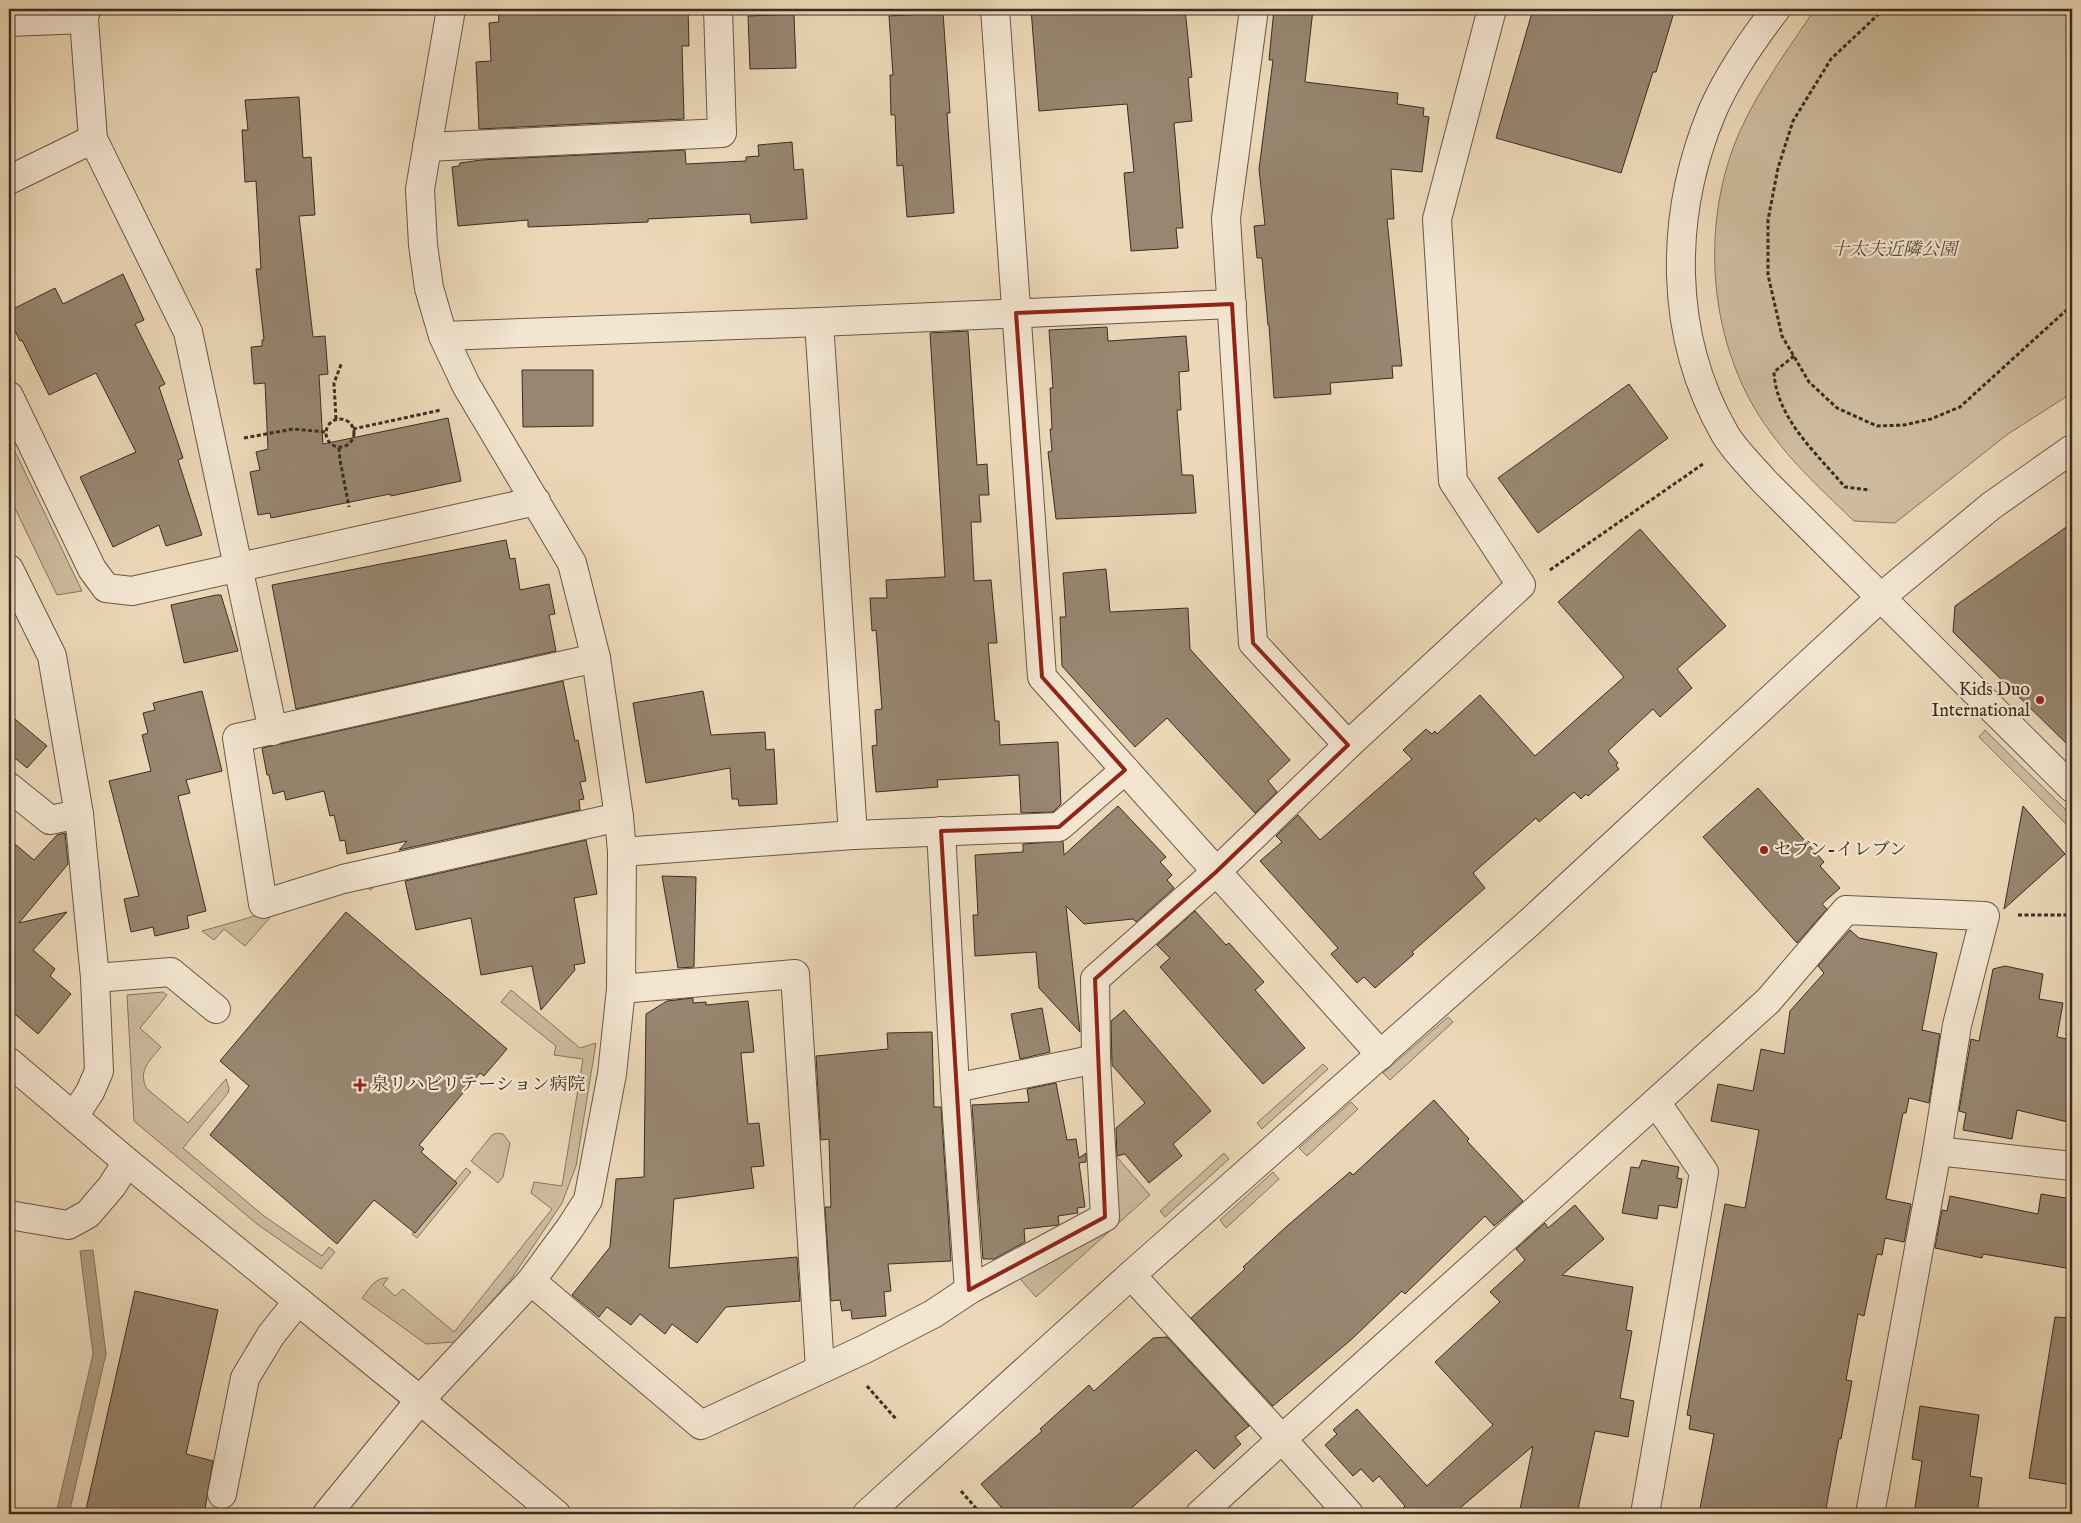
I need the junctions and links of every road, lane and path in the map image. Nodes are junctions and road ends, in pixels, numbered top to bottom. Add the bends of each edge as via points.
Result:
1 (452, 9) edge
2 (718, 9) edge
3 (995, 9) edge
4 (1254, 9) edge
5 (1492, 9) edge
6 (1776, 9) edge
7 (1884, 9) edge
8 (84, 14) edge
9 (9, 22) edge
10 (92, 139) junction
11 (427, 147) junction
12 (9, 180) edge
13 (1232, 304) junction
14 (2072, 305) edge
15 (1016, 313) junction
16 (819, 322) junction
17 (443, 336) junction
18 (1794, 356) junction
19 (342, 362) dead end
20 (471, 393) junction
21 (9, 396) edge
22 (336, 420) junction
23 (353, 429) junction
24 (326, 432) junction
25 (212, 444) junction
26 (340, 448) junction
27 (2072, 449) edge
28 (1709, 461) dead end
29 (1870, 490) dead end
30 (536, 501) junction
31 (356, 542) junction
32 (9, 568) edge
33 (237, 569) junction
34 (1521, 585) junction
35 (1880, 598) junction
36 (596, 658) junction
37 (273, 731) junction
38 (1348, 745) junction
39 (1125, 770) junction
40 (9, 787) edge
41 (2072, 788) edge
42 (79, 814) junction
43 (619, 817) junction
44 (941, 831) junction
45 (853, 835) junction
46 (622, 852) junction
47 (1216, 872) junction
48 (2014, 915) dead end
49 (2072, 915) edge
50 (95, 978) junction
51 (621, 988) junction
52 (216, 1010) dead end
53 (1381, 1056) junction
54 (1096, 1059) junction
55 (9, 1062) edge
56 (956, 1088) junction
57 (1656, 1102) junction
58 (74, 1116) junction
59 (1937, 1151) junction
60 (127, 1162) junction
61 (2072, 1166) edge
62 (9, 1215) edge
63 (1131, 1275) junction
64 (531, 1280) junction
65 (969, 1290) junction
66 (298, 1301) junction
67 (831, 1363) junction
68 (420, 1400) junction
69 (896, 1419) dead end
70 (1282, 1439) junction
71 (961, 1491) dead end
72 (222, 1494) dead end
73 (327, 1514) edge
74 (556, 1514) edge
75 (867, 1514) edge
76 (981, 1514) edge
77 (1200, 1514) edge
78 (1349, 1514) edge
79 (1645, 1514) edge
80 (1870, 1514) edge

1 - 11 street
2 - 11 street via 722,133
3 - 15 street
4 - 13 street via 1226,218
5 - 34 street via 1436,219 1453,481
6 - 35 street via 1742,56 1717,103 1695,161 1684,209 1679,262 1682,304 1692,356 1709,403 1726,436 1764,481
7 - 18 path via 1831,59 1793,121 1778,168 1768,220 1768,275 1782,336
8 - 9 street
8 - 10 street
10 - 12 street
10 - 25 street via 188,332
11 - 17 street via 420,189 423,245
13 - 15 street
13 - 38 street via 1253,642
14 - 18 path via 1960,407 1931,419 1904,425 1877,426 1837,408 1809,382
15 - 16 street
15 - 39 street via 1042,677
16 - 17 street
16 - 45 street
17 - 20 street
18 - 29 path via 1774,372 1782,403 1794,427 1845,487
19 - 22 path via 334,383
20 - 23 path via 444,409
20 - 30 street
21 - 33 street via 92,569 106,588 132,591
22 - 23 path via 348,422
22 - 24 path via 330,423
23 - 26 path via 354,438
24 - 25 path via 294,429
24 - 26 path via 328,441
25 - 33 street
26 - 31 path
27 - 35 street via 1990,506
28 - 34 path via 1541,577
30 - 31 street
30 - 36 street via 572,563
31 - 33 street
32 - 42 street via 52,656
33 - 37 street
34 - 38 street
35 - 41 street
35 - 53 street
36 - 37 street
36 - 43 street
37 - 43 street via 237,738 263,904 343,879
38 - 47 street
39 - 44 street via 1059,827
39 - 47 street
40 - 42 street via 50,820
42 - 50 street
43 - 46 street
44 - 45 street
44 - 56 street
45 - 46 street
46 - 51 street
47 - 53 street
47 - 54 street via 1095,979
48 - 49 path
50 - 52 street via 171,972
50 - 58 street via 99,1071
51 - 64 street via 612,1074 588,1200
51 - 67 street via 795,974
53 - 63 street
54 - 56 street
54 - 65 street via 1105,1217
55 - 58 street
56 - 65 street
57 - 59 street via 1768,1002 1846,910 1985,916 1957,1025
57 - 70 street
57 - 79 street via 1704,1172
58 - 60 street
59 - 61 street
59 - 80 street
60 - 62 street via 88,1214 68,1225
60 - 66 street
63 - 70 street
63 - 75 street
64 - 67 street via 700,1425
64 - 68 street
65 - 67 street via 933,1314
66 - 68 street
66 - 72 street via 271,1335 246,1378
67 - 69 path
68 - 73 street
68 - 74 street
70 - 77 street
70 - 78 street
71 - 76 path

